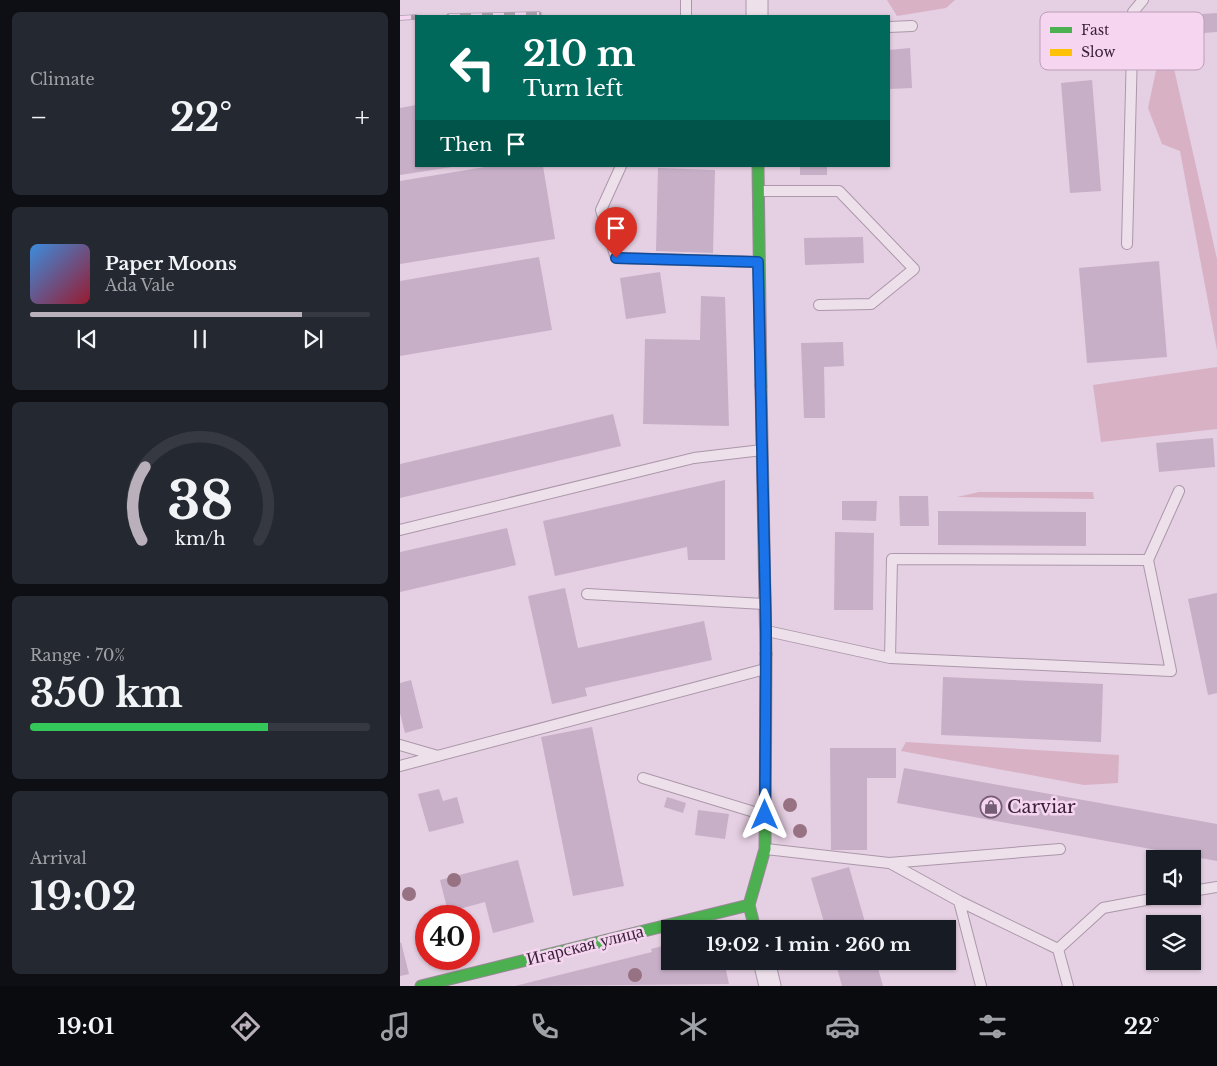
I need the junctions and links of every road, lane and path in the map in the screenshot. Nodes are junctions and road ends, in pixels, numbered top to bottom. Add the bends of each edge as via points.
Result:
1 (686, 0) edge
2 (756, 0) edge
3 (1142, 0) edge
4 (1133, 12) edge
5 (686, 15) edge
6 (757, 15) edge
7 (912, 26) dead end
8 (890, 28) edge
9 (1132, 70) edge
10 (621, 167) edge
11 (758, 167) edge
12 (758, 191) junction
13 (1127, 244) dead end
14 (758, 262) junction
15 (819, 305) dead end
16 (763, 450) junction
17 (1179, 491) dead end
18 (400, 530) edge
19 (1148, 560) junction
20 (587, 594) dead end
21 (765, 604) junction
22 (766, 631) junction
23 (890, 658) junction
24 (766, 669) junction
25 (400, 745) edge
26 (439, 756) junction
27 (400, 766) edge
28 (643, 778) dead end
29 (765, 815) junction
30 (765, 849) junction
31 (1060, 849) dead end
32 (889, 863) junction
33 (1217, 887) edge
34 (1201, 890) edge
35 (1146, 900) edge
36 (959, 901) junction
37 (749, 905) junction
38 (753, 920) edge
39 (1058, 949) junction
40 (766, 970) edge
41 (421, 986) edge
42 (770, 986) edge
43 (981, 986) edge
44 (1068, 986) edge

1 - 5 lane
2 - 6 street
3 - 4 lane
7 - 8 lane
9 - 13 lane
10 - 14 lane via 601,210 616,258
11 - 12 street
12 - 14 street
12 - 15 lane via 839,190 914,269 871,304
14 - 16 street
16 - 18 lane via 694,458
16 - 21 street
17 - 19 lane
19 - 23 lane via 892,560
19 - 23 lane via 1171,671
20 - 21 lane
21 - 22 street
22 - 23 lane
22 - 24 street
24 - 26 lane
24 - 29 street
25 - 26 lane
26 - 27 lane
28 - 29 lane
29 - 30 street
30 - 32 lane
30 - 37 street
31 - 32 lane
32 - 36 lane
33 - 34 lane
35 - 39 lane via 1103,908
36 - 39 lane
36 - 43 lane
37 - 38 street
37 - 41 street, Игарская улица
39 - 44 lane
40 - 42 street

